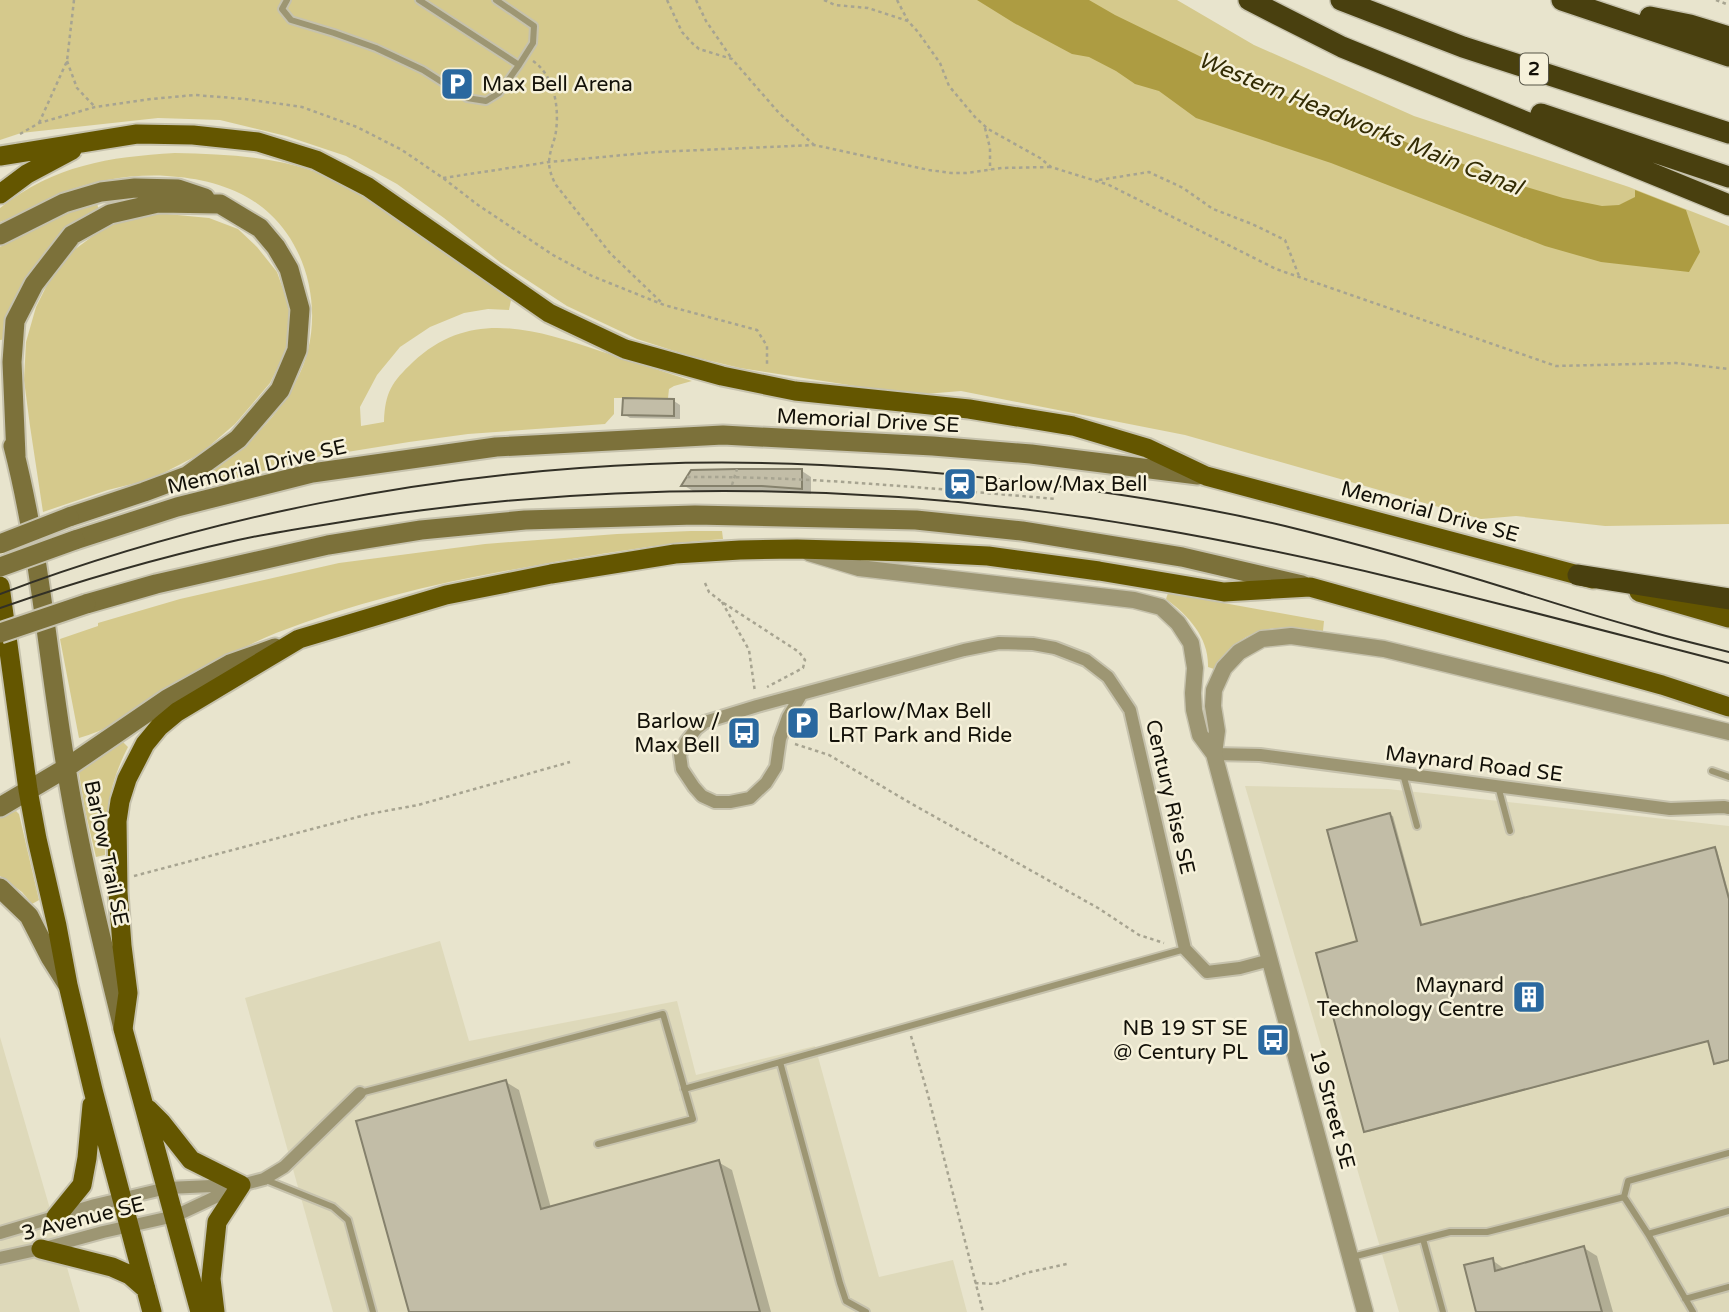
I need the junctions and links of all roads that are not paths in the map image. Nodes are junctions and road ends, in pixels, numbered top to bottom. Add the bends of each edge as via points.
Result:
1 (287, 0) edge
2 (419, 0) edge
3 (496, 0) edge
4 (1249, 0) edge
5 (1341, 0) edge
6 (1563, 0) edge
7 (1569, 0) edge
8 (1729, 37) edge
9 (1356, 52) junction
10 (1729, 56) edge
11 (519, 65) junction
12 (1729, 133) edge
13 (85, 142) junction
14 (0, 156) edge
15 (1729, 177) edge
16 (0, 194) edge
17 (220, 204) junction
18 (1729, 205) edge
19 (0, 235) edge
20 (0, 396) edge
21 (16, 456) junction
22 (1206, 476) junction
23 (0, 544) edge
24 (797, 550) junction
25 (0, 567) edge
26 (1578, 575) junction
27 (0, 586) edge
28 (1310, 587) junction
29 (1729, 599) edge
30 (1729, 618) edge
31 (0, 633) edge
32 (299, 639) junction
33 (801, 695) junction
34 (1729, 707) edge
35 (1729, 732) edge
36 (1214, 754) junction
37 (66, 768) junction
38 (1712, 771) dead end
39 (1403, 774) junction
40 (1729, 778) edge
41 (1498, 786) junction
42 (28, 790) junction
43 (0, 807) edge
44 (1729, 808) edge
45 (1417, 826) dead end
46 (1510, 831) dead end
47 (0, 888) edge
48 (1185, 948) junction
49 (1270, 960) junction
50 (68, 985) junction
51 (123, 1029) junction
52 (780, 1062) junction
53 (684, 1089) junction
54 (93, 1090) junction
55 (359, 1093) joint
56 (145, 1106) junction
57 (598, 1144) dead end
58 (1729, 1153) edge
59 (264, 1179) junction
60 (241, 1185) junction
61 (167, 1188) junction
62 (1624, 1197) junction
63 (122, 1198) junction
64 (1729, 1211) edge
65 (175, 1216) junction
66 (56, 1217) junction
67 (129, 1227) junction
68 (0, 1233) edge
69 (1648, 1234) junction
70 (1423, 1239) junction
71 (41, 1249) junction
72 (1350, 1257) junction
73 (0, 1258) edge
74 (1729, 1287) edge
75 (146, 1290) junction
76 (1685, 1299) junction
77 (152, 1312) edge
78 (200, 1312) edge
79 (215, 1312) edge
80 (373, 1312) edge
81 (866, 1312) edge
82 (1365, 1312) edge
83 (1443, 1312) edge
84 (1693, 1312) edge

1 - 11 lane via 282,9 291,20 376,48 424,70 467,98 486,101 499,93
2 - 11 lane
3 - 11 lane via 534,26 533,43
4 - 9 highway
5 - 12 highway, 2 via 1462,47
6 - 10 highway
7 - 8 highway
9 - 15 highway
9 - 18 highway
13 - 14 main road
13 - 16 main road
13 - 22 main road via 137,134 258,142 316,160 368,187 549,313 625,349 795,391 968,409 1073,426 1147,448
17 - 19 main road via 178,189 101,192 64,203
17 - 21 main road via 158,203 110,214 72,235 34,284 15,321
17 - 23 main road, bridge via 260,228 289,269 300,309 297,350 280,390 238,439 187,476
20 - 21 main road, Barlow Trail SE
21 - 37 main road, Barlow Trail SE
22 - 25 main road, Memorial Drive SE, bridge via 1019,453 723,435 496,447 312,473 177,507
22 - 26 main road, Memorial Drive SE
24 - 28 main road via 988,556 1224,592
24 - 32 main road via 675,554 551,574 446,595
24 - 36 street via 859,568 1161,607 1191,643 1194,710 1200,735
26 - 29 highway
26 - 30 main road, Memorial Drive SE
27 - 42 main road
28 - 31 main road, bridge via 1182,557 1022,531 916,520 695,515 525,520 328,545 156,584
28 - 34 main road
32 - 37 main road via 230,664 167,699
32 - 51 main road via 177,712 145,744 127,779 117,821 128,993
33 - 33 street, Century Rise SE via 705,722 696,729 680,755 682,769 702,796 715,802 750,798 766,783 776,767 788,717
33 - 48 street, Century Rise SE via 999,643 1055,648 1086,660 1108,677 1130,710
35 - 36 street via 1384,649 1291,636 1262,639 1239,652 1224,668 1214,690
36 - 39 street, Maynard Road SE via 1260,755
36 - 49 street, 19 Street SE
37 - 42 main road
37 - 51 main road, Barlow Trail SE
38 - 40 lane
39 - 41 street, Maynard Road SE
39 - 45 lane
41 - 44 street, Maynard Road SE via 1670,809
41 - 46 lane
42 - 43 main road
42 - 50 main road
47 - 50 main road via 29,916
48 - 49 street via 1207,972
48 - 52 lane
49 - 72 street, 19 Street SE
50 - 54 main road
51 - 56 main road, Barlow Trail SE
52 - 53 lane
52 - 81 lane via 846,1301
53 - 55 lane via 663,1014
53 - 57 lane via 692,1119
54 - 63 main road
54 - 66 main road via 82,1185
55 - 59 street via 284,1167
56 - 60 main road via 191,1160
56 - 61 main road, Barlow Trail SE
58 - 62 lane via 1628,1181
59 - 60 street
59 - 80 lane via 333,1207 348,1220
60 - 61 street, 3 Avenue SE
60 - 65 street, 3 Avenue SE
60 - 79 main road via 217,1222 211,1279
61 - 63 street, 3 Avenue SE
61 - 65 main road, Barlow Trail SE
62 - 69 lane
62 - 70 lane via 1487,1233 1450,1232
63 - 66 street, 3 Avenue SE
63 - 67 main road
64 - 69 lane
65 - 67 street, 3 Avenue SE
65 - 78 main road, Barlow Trail SE
66 - 68 street, 3 Avenue SE
67 - 71 street, 3 Avenue SE
67 - 75 main road
69 - 76 lane
70 - 72 lane
70 - 83 lane
71 - 73 street, 3 Avenue SE
71 - 75 main road via 112,1267
72 - 82 street, 19 Street SE
74 - 76 lane
75 - 77 main road
76 - 84 lane

